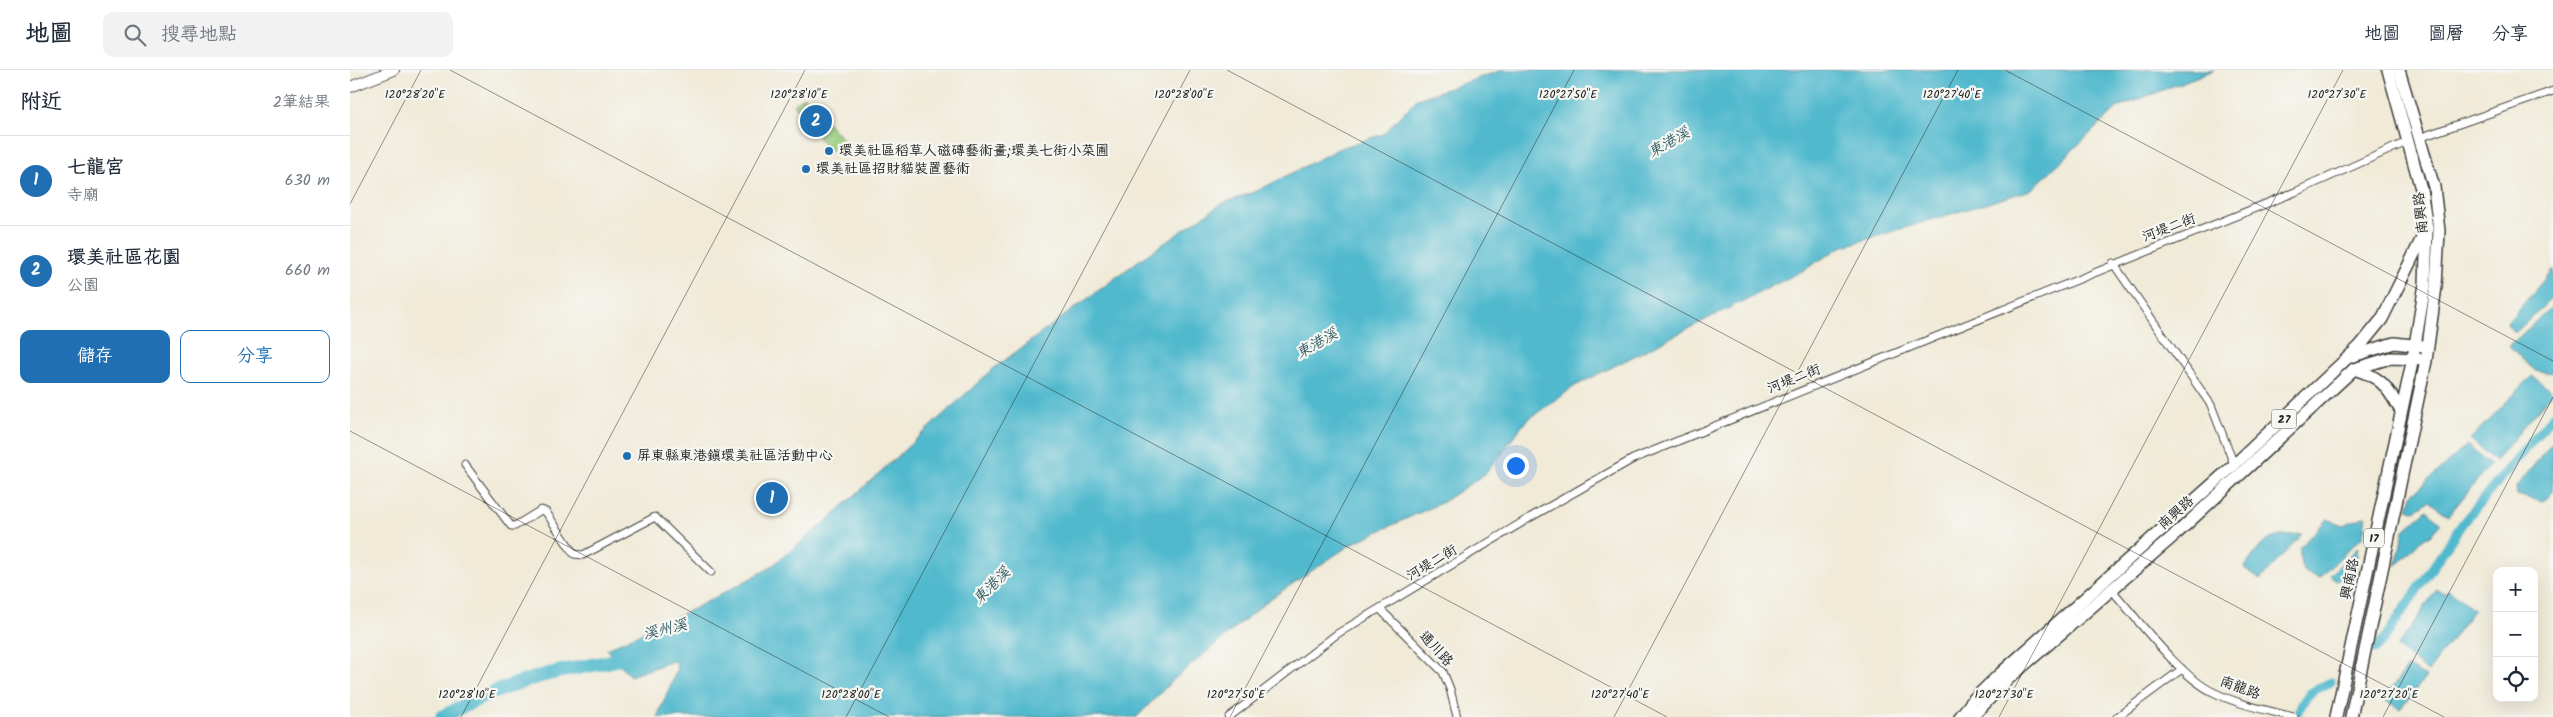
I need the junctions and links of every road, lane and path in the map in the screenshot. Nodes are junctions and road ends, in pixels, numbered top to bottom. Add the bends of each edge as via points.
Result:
1 (394, 70) edge
2 (2388, 70) edge
3 (2399, 70) edge
4 (350, 87) edge
5 (2553, 91) edge
6 (2414, 140) junction
7 (2427, 228) junction
8 (2113, 263) junction
9 (2415, 344) junction
10 (2428, 347) junction
11 (2348, 358) junction
12 (2413, 358) junction
13 (2426, 361) junction
14 (2354, 369) junction
15 (2401, 411) junction
16 (465, 465) dead end
17 (2234, 465) junction
18 (2239, 477) junction
19 (711, 572) dead end
20 (2108, 585) junction
21 (1380, 608) junction
22 (2182, 669) junction
23 (1233, 716) edge
24 (1457, 717) edge
25 (1960, 717) edge
26 (1972, 717) edge
27 (2117, 717) edge
28 (2294, 717) edge
29 (2336, 717) edge
30 (2351, 717) edge

1 - 4 main road
2 - 6 main road, 17
3 - 6 main road, 17
5 - 6 street, 河堤二街
6 - 7 main road, 南興路 / 17
6 - 8 street, 河堤二街 via 2295,192
6 - 10 main road, 南興路 / 17 via 2434,187 2439,231
7 - 9 main road, 南興路 / 17 via 2425,284
7 - 11 main road, 南興路 / 27 via 2382,318
8 - 17 street via 2211,405
8 - 21 street, 河堤二街 via 1633,459
9 - 10 main road, 南興路 / 27
9 - 11 main road, 南興路 / 27 via 2394,343
9 - 12 main road, 南興路 / 17
10 - 13 main road, 南興路 / 17
11 - 17 main road, 南興路 / 27
12 - 13 main road, 南興路 / 27
12 - 14 main road, 南興路 / 27 via 2390,358
12 - 15 main road, 興南路 / 17
13 - 30 main road, 17
14 - 15 main road via 2382,380
14 - 18 main road, 南興路 / 27
15 - 29 main road, 興南路 / 17
16 - 19 street via 511,526 542,510 574,554 583,555 655,517
17 - 18 street
17 - 20 main road, 南興路 / 27
18 - 20 main road, 南興路 / 27
20 - 22 street, 南龍路
20 - 25 main road, 南興路 / 27 via 2001,673
20 - 26 main road, 南興路 / 27
21 - 23 street, 河堤二街 via 1338,634
21 - 24 street, 通川路 via 1443,672
22 - 27 street
22 - 28 street, 南龍路 via 2211,692

